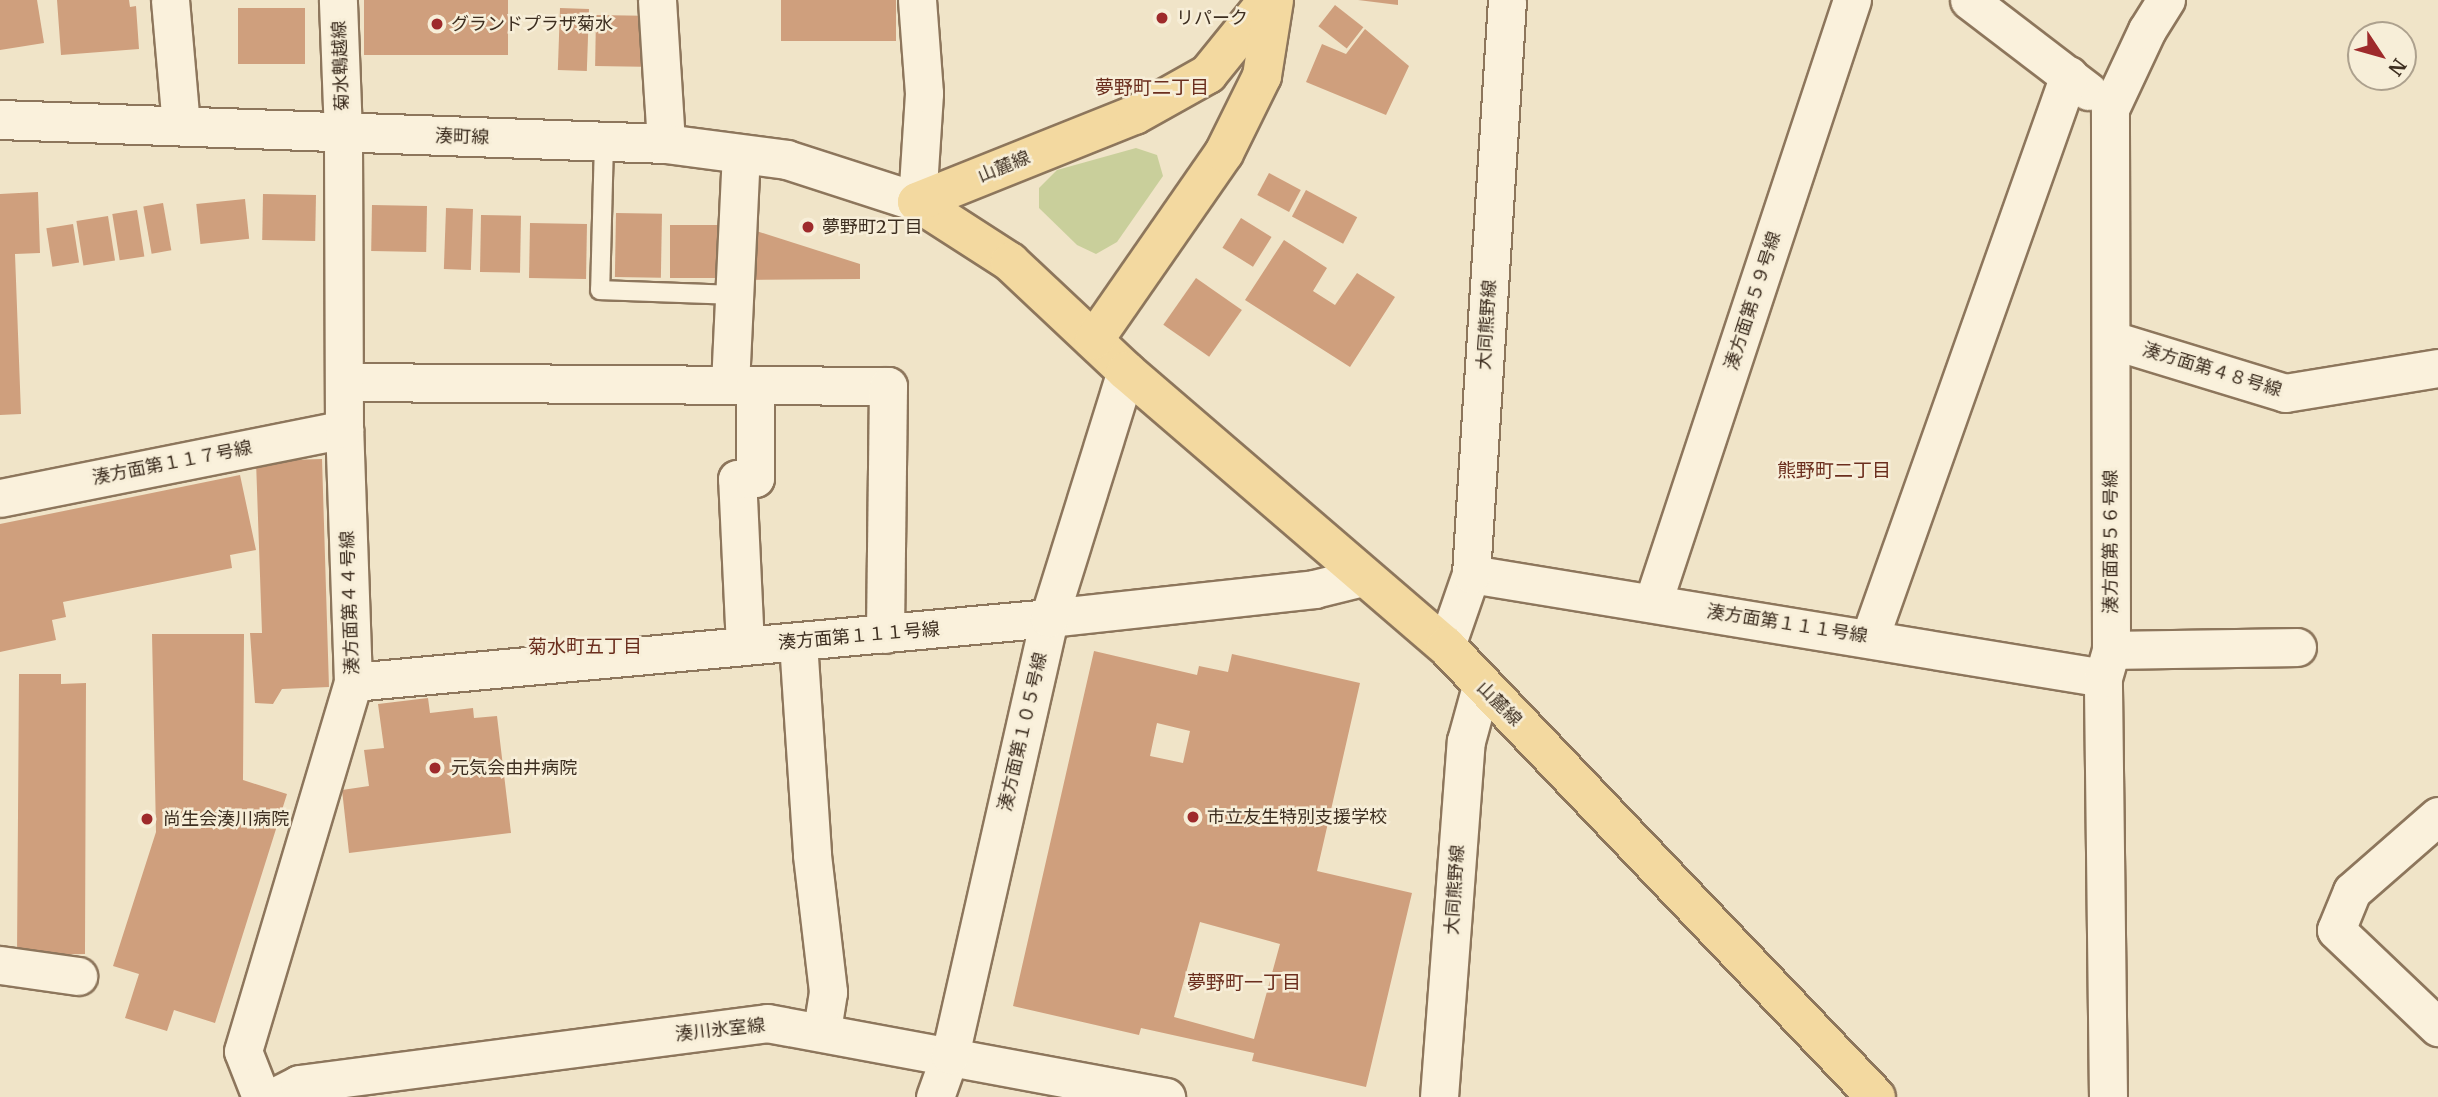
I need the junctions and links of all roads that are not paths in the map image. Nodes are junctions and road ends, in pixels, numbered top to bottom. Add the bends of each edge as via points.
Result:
1 (170, 0) edge
2 (338, 0) edge
3 (657, 0) edge
4 (917, 0) edge
5 (1271, 0) edge
6 (1507, 0) edge
7 (1852, 0) edge
8 (1969, 0) edge
9 (2166, 0) edge
10 (2068, 75) junction
11 (2110, 109) junction
12 (0, 120) edge
13 (181, 125) junction
14 (343, 132) junction
15 (604, 142) junction
16 (666, 144) junction
17 (741, 154) junction
18 (916, 202) junction
19 (734, 295) junction
20 (1094, 340) junction
21 (2112, 340) junction
22 (2438, 368) edge
23 (1126, 371) junction
24 (344, 382) junction
25 (742, 385) junction
26 (344, 429) junction
27 (0, 498) edge
28 (1471, 574) junction
29 (1363, 577) junction
30 (1653, 602) junction
31 (1049, 618) junction
32 (885, 634) junction
33 (1870, 637) junction
34 (799, 642) junction
35 (745, 646) junction
36 (1446, 646) junction
37 (2297, 647) dead end
38 (2107, 664) junction
39 (353, 682) junction
40 (1480, 686) junction
41 (2438, 816) edge
42 (0, 965) edge
43 (78, 976) dead end
44 (2438, 1027) edge
45 (822, 1031) junction
46 (950, 1055) junction
47 (261, 1097) edge
48 (274, 1097) edge
49 (935, 1097) edge
50 (1166, 1097) edge
51 (1439, 1097) edge
52 (1877, 1097) edge
53 (2108, 1097) edge

1 - 13 street
2 - 14 street, 菊水鵯越線
3 - 16 street
4 - 18 street via 924,93
5 - 18 main road, 山麓線 via 1208,74 1135,115
5 - 20 main road, 山麓線 via 1262,76 1224,153
6 - 28 street, 大同熊野線
7 - 30 street, 湊方面第５９号線
8 - 10 street
9 - 11 street, 湊方面第５６号線
10 - 11 street
10 - 33 street
11 - 21 street, 湊方面第５６号線
12 - 13 street, 湊町線
13 - 14 street, 湊町線
14 - 15 street, 湊町線
14 - 24 street, 湊方面第４４号線
15 - 16 street, 湊町線
15 - 19 lane via 600,290
16 - 17 street, 湊町線
17 - 18 street, 湊町線 via 787,160
17 - 19 street
18 - 20 main road, 山麓線 via 1010,262
19 - 25 street
20 - 23 main road, 山麓線
21 - 22 street, 湊方面第４８号線 via 2286,394
21 - 38 street, 湊方面第５６号線
23 - 29 main road, 山麓線
23 - 31 street, 湊方面第１０５号線
24 - 25 street
24 - 26 street, 湊方面第４４号線
25 - 32 street via 888,386
25 - 35 street via 755,478 737,479
26 - 27 street, 湊方面第１１７号線
26 - 39 street, 湊方面第４４号線
28 - 30 street, 湊方面第１１１号線
28 - 36 street, 大同熊野線
29 - 31 street, 湊方面第１１１号線 via 1314,589
29 - 36 main road, 山麓線
30 - 33 street, 湊方面第１１１号線
31 - 32 street, 湊方面第１１１号線
31 - 46 street, 湊方面第１０５号線
32 - 34 street, 湊方面第１１１号線
33 - 38 street, 湊方面第１１１号線
34 - 35 street, 湊方面第１１１号線
34 - 45 street via 812,855 828,992
35 - 39 street, 湊方面第１１１号線
36 - 40 main road, 山麓線
37 - 38 street, 湊方面第１１１号線
38 - 53 street, 湊方面第５６号線
39 - 47 street, 湊方面第４４号線 via 243,1051
40 - 51 street, 大同熊野線 via 1466,741
40 - 52 main road, 山麓線 via 1574,778
41 - 44 street via 2352,891 2336,930
42 - 43 street
45 - 46 street, 湊川氷室線
45 - 48 street, 湊川氷室線 via 767,1023 299,1084
46 - 49 street, 湊方面第１０５号線
46 - 50 street, 湊川氷室線

